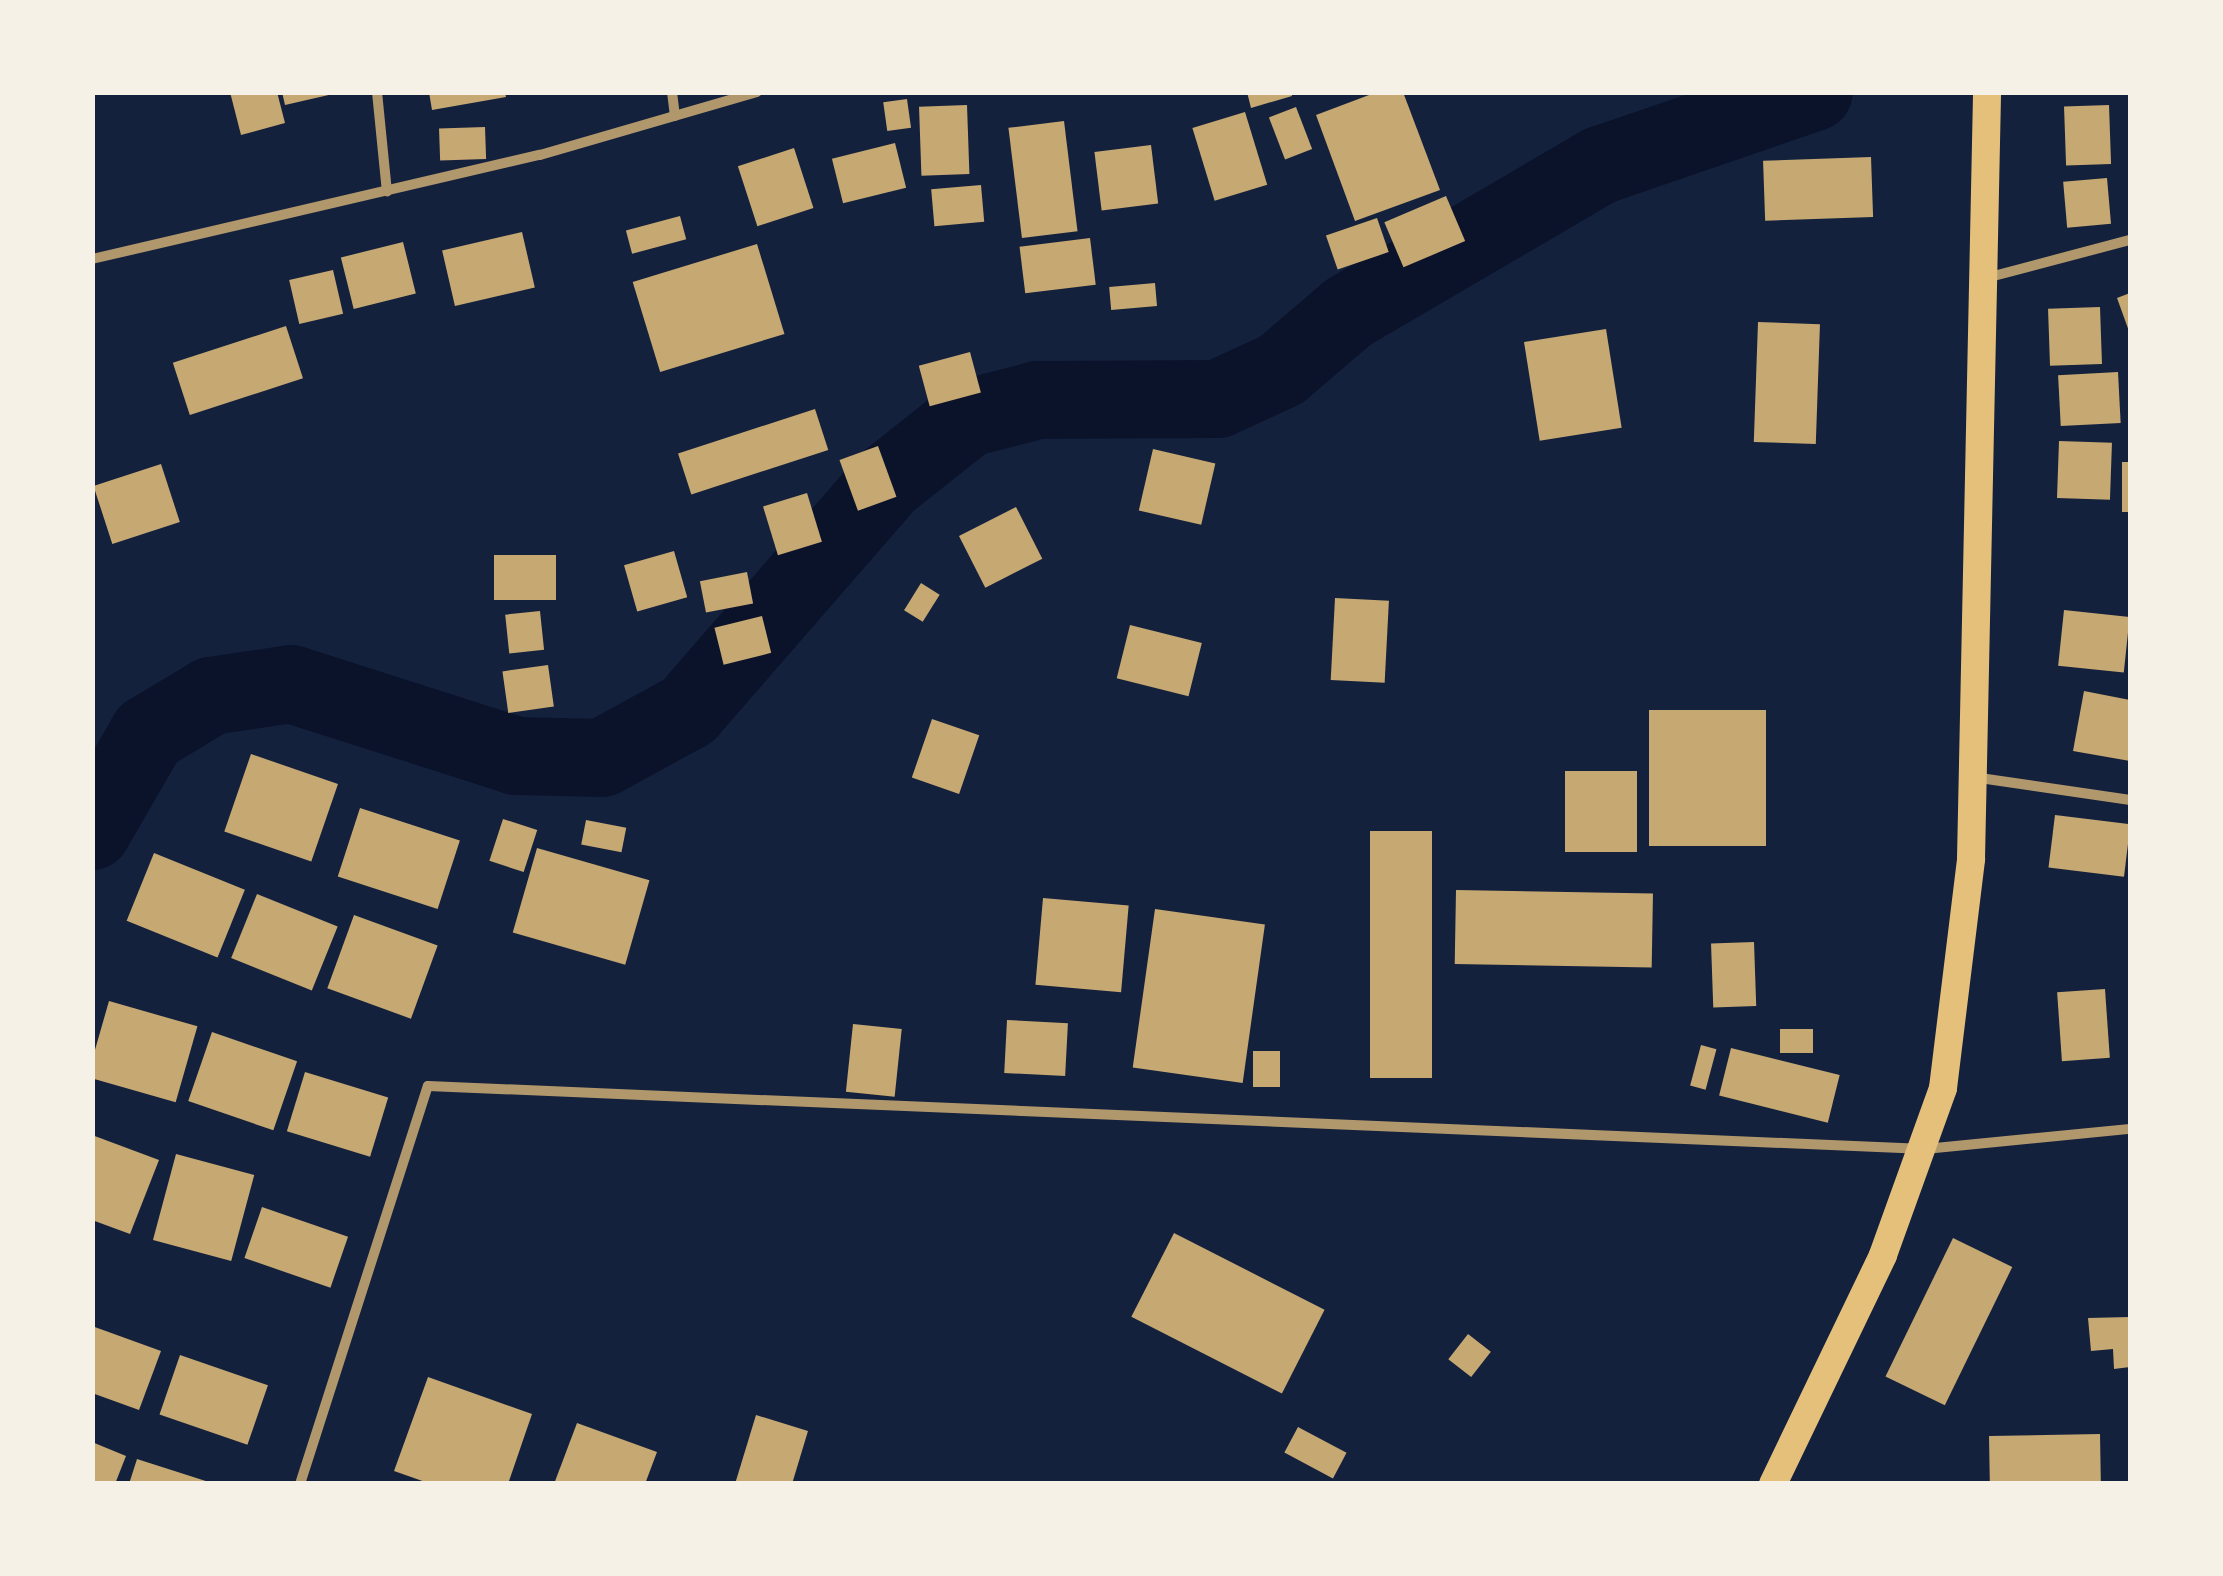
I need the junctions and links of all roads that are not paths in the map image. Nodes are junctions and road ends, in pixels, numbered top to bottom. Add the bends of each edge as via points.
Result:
1 (377, 92) edge
2 (672, 92) edge
3 (757, 92) edge
4 (1987, 92) edge
5 (676, 116) junction
6 (387, 192) junction
7 (2130, 240) edge
8 (92, 259) edge
9 (1985, 279) junction
10 (1973, 777) junction
11 (2130, 800) edge
12 (2130, 1129) edge
13 (1925, 1149) junction
14 (300, 1484) edge
15 (1774, 1484) edge

1 - 6 street
2 - 5 street
3 - 5 street
4 - 9 highway
5 - 6 street
6 - 8 street
7 - 9 street
9 - 10 highway
10 - 11 street
10 - 13 highway via 1954,1017
12 - 13 street
13 - 14 street via 428,1086
13 - 15 highway

